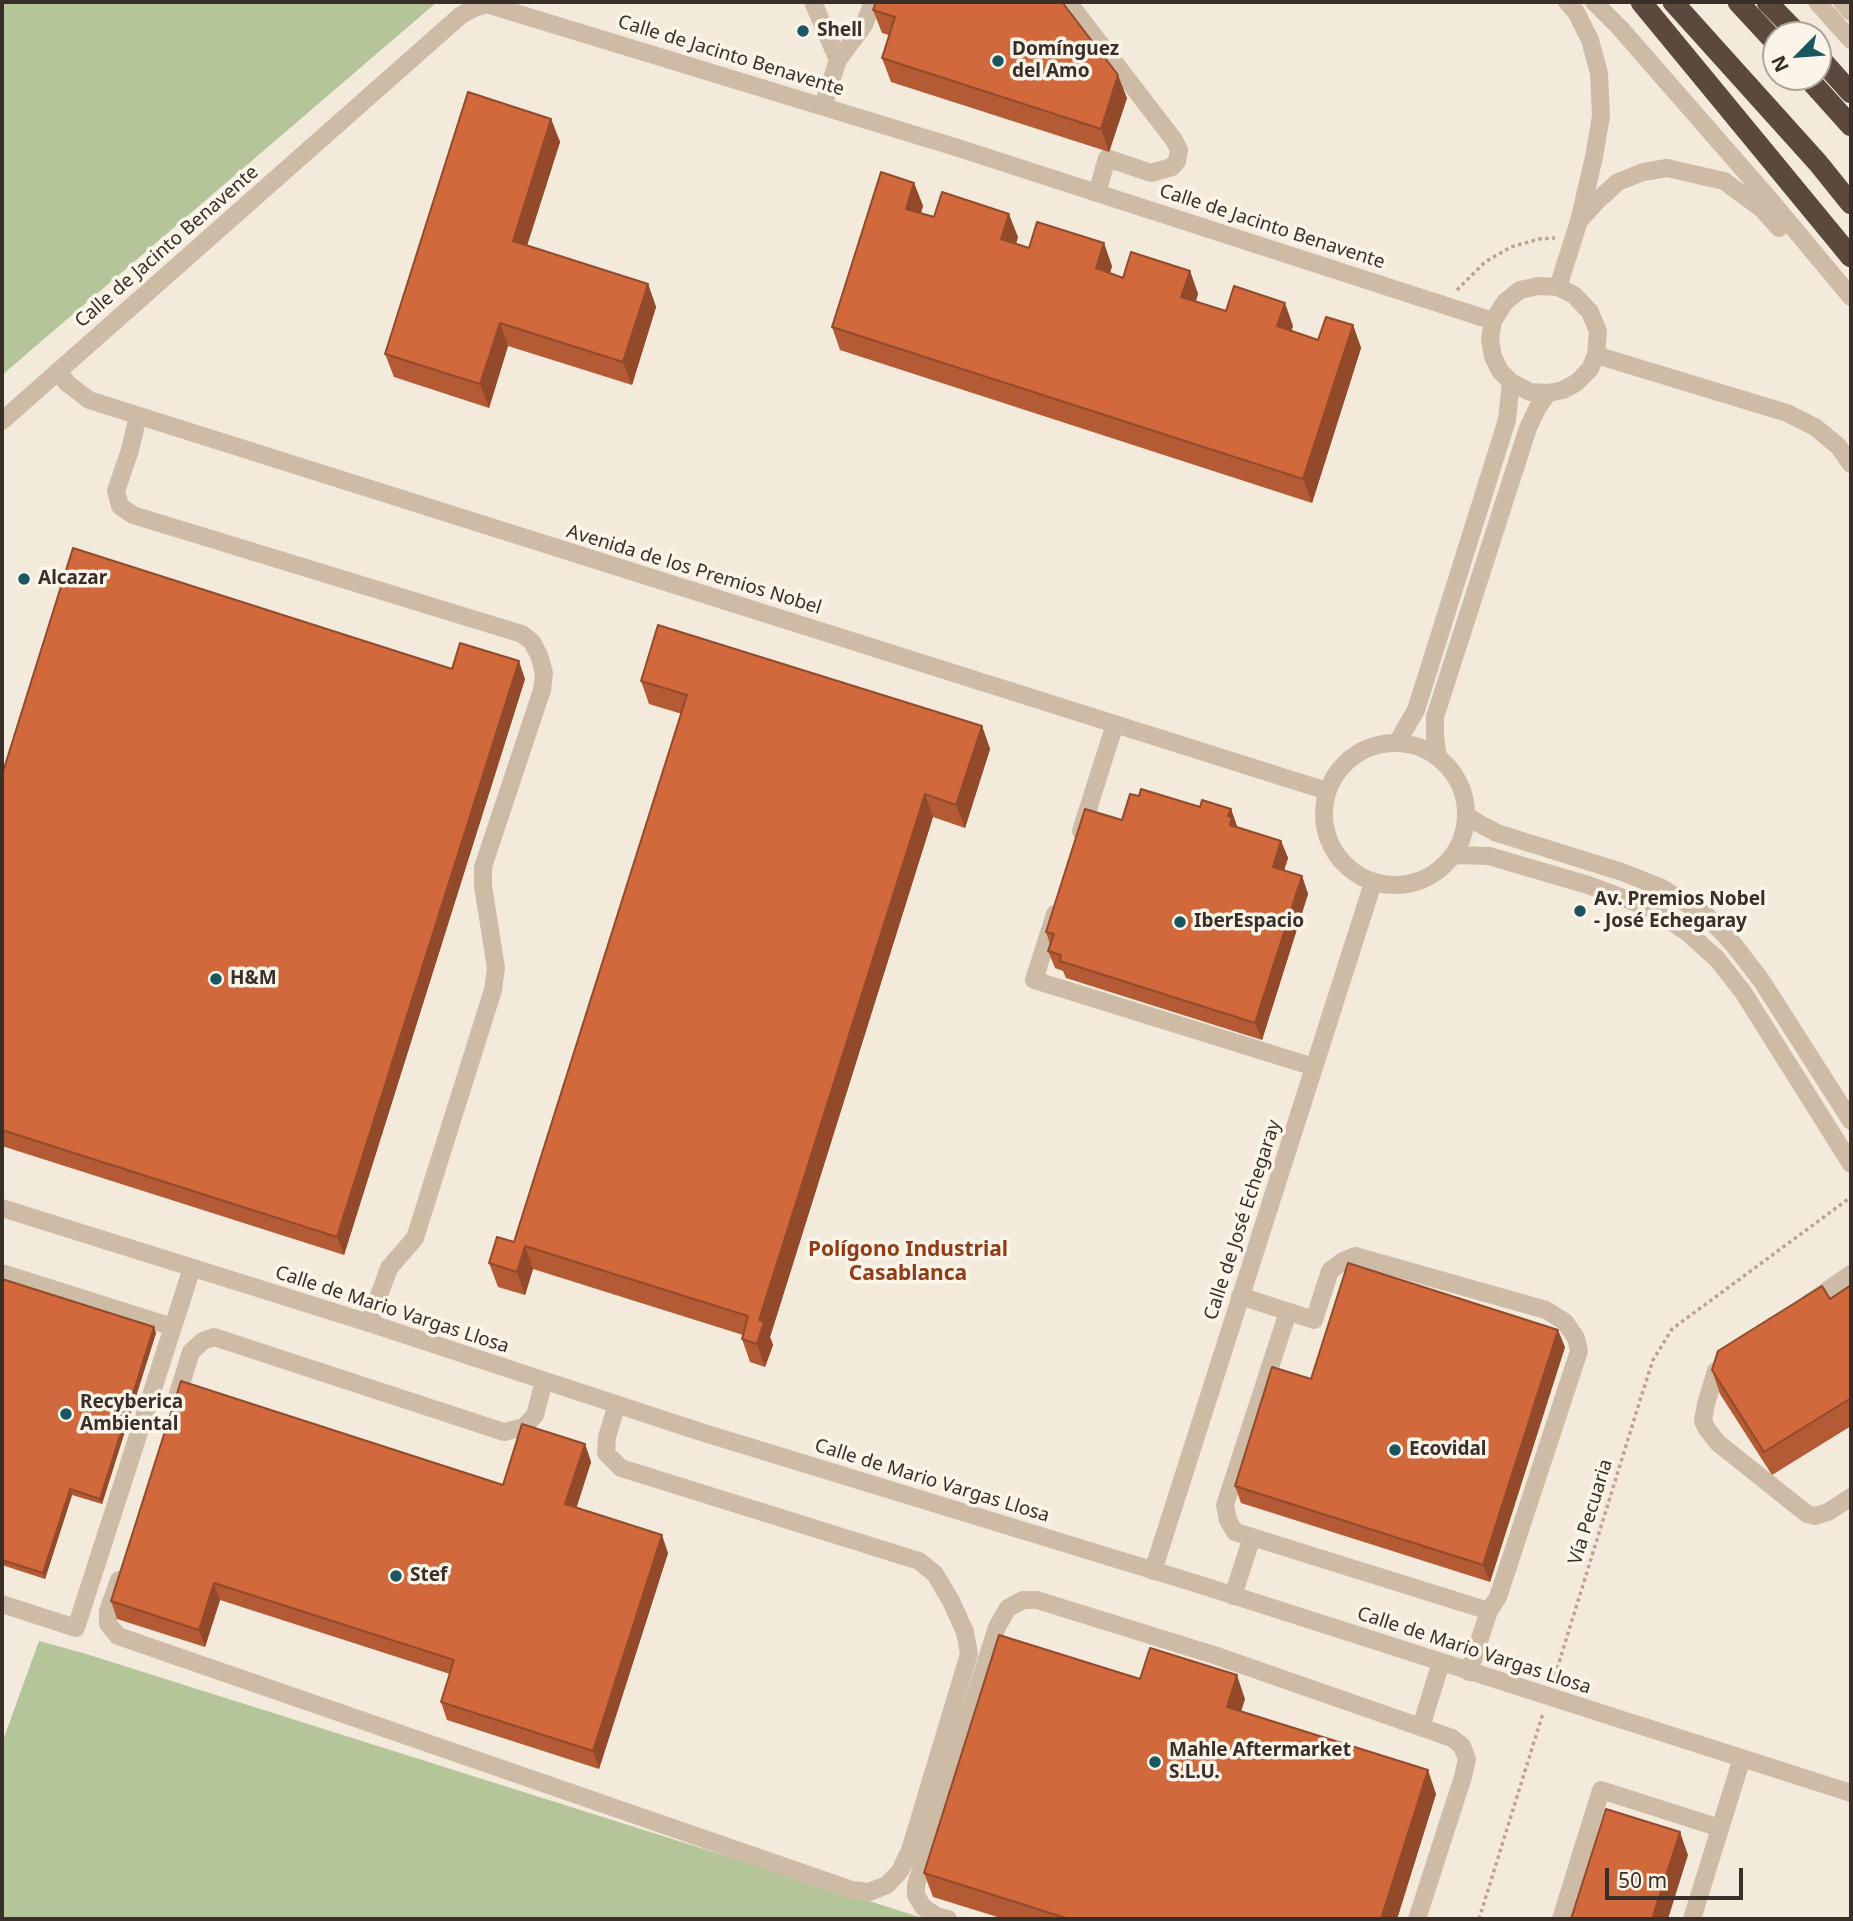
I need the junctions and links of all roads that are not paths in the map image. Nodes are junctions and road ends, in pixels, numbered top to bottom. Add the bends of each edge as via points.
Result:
1 (813, 2) edge
2 (831, 2) edge
3 (873, 2) edge
4 (1068, 2) edge
5 (1567, 2) edge
6 (1594, 2) edge
7 (1641, 2) edge
8 (1673, 2) edge
9 (1738, 2) edge
10 (1767, 2) edge
11 (1817, 2) edge
12 (1842, 2) edge
13 (1851, 12) edge
14 (1785, 21) edge
15 (824, 28) junction
16 (1762, 28) edge
17 (1851, 40) edge
18 (838, 60) junction
19 (1832, 72) edge
20 (1820, 91) edge
21 (1851, 93) edge
22 (823, 106) junction
23 (1851, 126) edge
24 (1097, 193) junction
25 (1851, 204) edge
26 (1579, 221) junction
27 (1851, 257) edge
28 (1558, 287) junction
29 (1851, 296) edge
30 (1851, 304) edge
31 (1493, 321) junction
32 (1596, 355) junction
33 (58, 371) junction
34 (1511, 382) junction
35 (1548, 393) junction
36 (138, 416) junction
37 (2, 422) edge
38 (1851, 464) edge
39 (1115, 724) junction
40 (1397, 743) junction
41 (1438, 757) junction
42 (1327, 791) junction
43 (1466, 815) junction
44 (1075, 849) edge
45 (1454, 855) junction
46 (1373, 883) junction
47 (1059, 901) edge
48 (1314, 1067) junction
49 (1851, 1121) edge
50 (1851, 1164) edge
51 (2, 1208) edge
52 (192, 1268) junction
53 (2, 1273) edge
54 (1851, 1274) edge
55 (1240, 1296) junction
56 (1288, 1312) junction
57 (1792, 1316) edge
58 (369, 1324) junction
59 (173, 1327) junction
60 (1738, 1355) edge
61 (544, 1381) junction
62 (617, 1404) junction
63 (170, 1417) edge
64 (1851, 1497) edge
65 (1252, 1537) junction
66 (125, 1560) edge
67 (1153, 1571) junction
68 (1233, 1595) junction
69 (2, 1604) edge
70 (1489, 1611) junction
71 (1441, 1662) junction
72 (1469, 1672) junction
73 (1422, 1727) junction
74 (1742, 1758) junction
75 (1851, 1793) edge
76 (1720, 1828) junction
77 (948, 1919) edge
78 (1417, 1919) edge
79 (1561, 1919) edge
80 (1692, 1919) edge

1 - 15 street
2 - 15 street
3 - 18 street via 864,25
4 - 24 street via 1179,150 1172,167 1151,173 1107,158
5 - 26 street via 1590,40 1601,116
6 - 29 street
7 - 27 highway
8 - 25 highway
9 - 16 highway
10 - 14 highway
11 - 17 street
12 - 13 street
15 - 18 street
18 - 22 street
19 - 21 highway
20 - 23 highway
22 - 24 street, Calle de Jacinto Benavente
22 - 33 street, Calle de Jacinto Benavente via 507,9 479,6 450,25
24 - 31 street, Calle de Jacinto Benavente
26 - 28 street
26 - 30 street via 1618,183 1643,172 1667,168 1724,181 1762,209
28 - 31 street via 1520,290
28 - 32 street via 1574,295 1590,312 1598,331
31 - 34 street via 1493,357
32 - 35 street via 1576,383
32 - 38 street via 1787,413 1815,427
33 - 36 street, Avenida de los Premios Nobel via 89,400
33 - 37 street, Calle de Jacinto Benavente
34 - 35 street via 1530,392
34 - 40 street via 1507,420 1416,710
35 - 41 street via 1528,428 1435,717
36 - 39 street, Avenida de los Premios Nobel
36 - 58 street via 116,491 120,506 132,515 522,634 532,642 542,664 542,691 483,867 496,968 493,990 415,1238 390,1269
39 - 42 street, Avenida de los Premios Nobel
39 - 44 street
40 - 41 street
40 - 42 street via 1372,746 1351,757 1336,772
41 - 43 street via 1457,778
42 - 46 street via 1324,825 1336,856 1354,874
43 - 45 street via 1464,834
43 - 49 street via 1497,833 1660,887 1707,916 1761,980
45 - 46 street via 1419,882
45 - 50 street via 1489,856 1588,885 1650,908 1687,932 1717,959 1743,992
46 - 48 street, Calle de José Echegaray
47 - 48 street via 1034,980
48 - 55 street, Calle de José Echegaray
51 - 52 street, Calle de Mario Vargas Llosa
52 - 58 street, Calle de Mario Vargas Llosa
52 - 59 street
53 - 59 street
54 - 57 street
55 - 56 street
55 - 67 street, Calle de José Echegaray
56 - 65 street via 1225,1504 1236,1532
56 - 70 street via 1314,1320 1330,1271 1355,1256 1546,1310 1565,1322 1576,1338 1579,1351 1498,1597
58 - 61 street, Calle de Mario Vargas Llosa
59 - 69 street via 76,1628
60 - 64 street via 1716,1371 1706,1404 1703,1421 1718,1443 1807,1514 1828,1512
61 - 62 street, Calle de Mario Vargas Llosa
61 - 63 street via 536,1415 524,1427 504,1432 215,1337 191,1352
62 - 66 street via 606,1452 621,1468 919,1561 935,1574 951,1601 969,1654 910,1850 887,1885 869,1892 852,1890 118,1636 108,1624 108,1611
62 - 67 street, Calle de Mario Vargas Llosa
65 - 68 street
65 - 70 street
67 - 68 street, Calle de Mario Vargas Llosa
68 - 71 street, Calle de Mario Vargas Llosa
70 - 72 street
71 - 72 street, Calle de Mario Vargas Llosa
71 - 73 street
72 - 74 street, Calle de Mario Vargas Llosa
73 - 77 street via 1213,1655 1037,1600 1023,1600 1008,1608 997,1627 916,1885 923,1907
73 - 78 street via 1452,1738 1467,1759
74 - 75 street, Calle de Mario Vargas Llosa
74 - 76 street
76 - 79 street via 1601,1790
76 - 80 street

